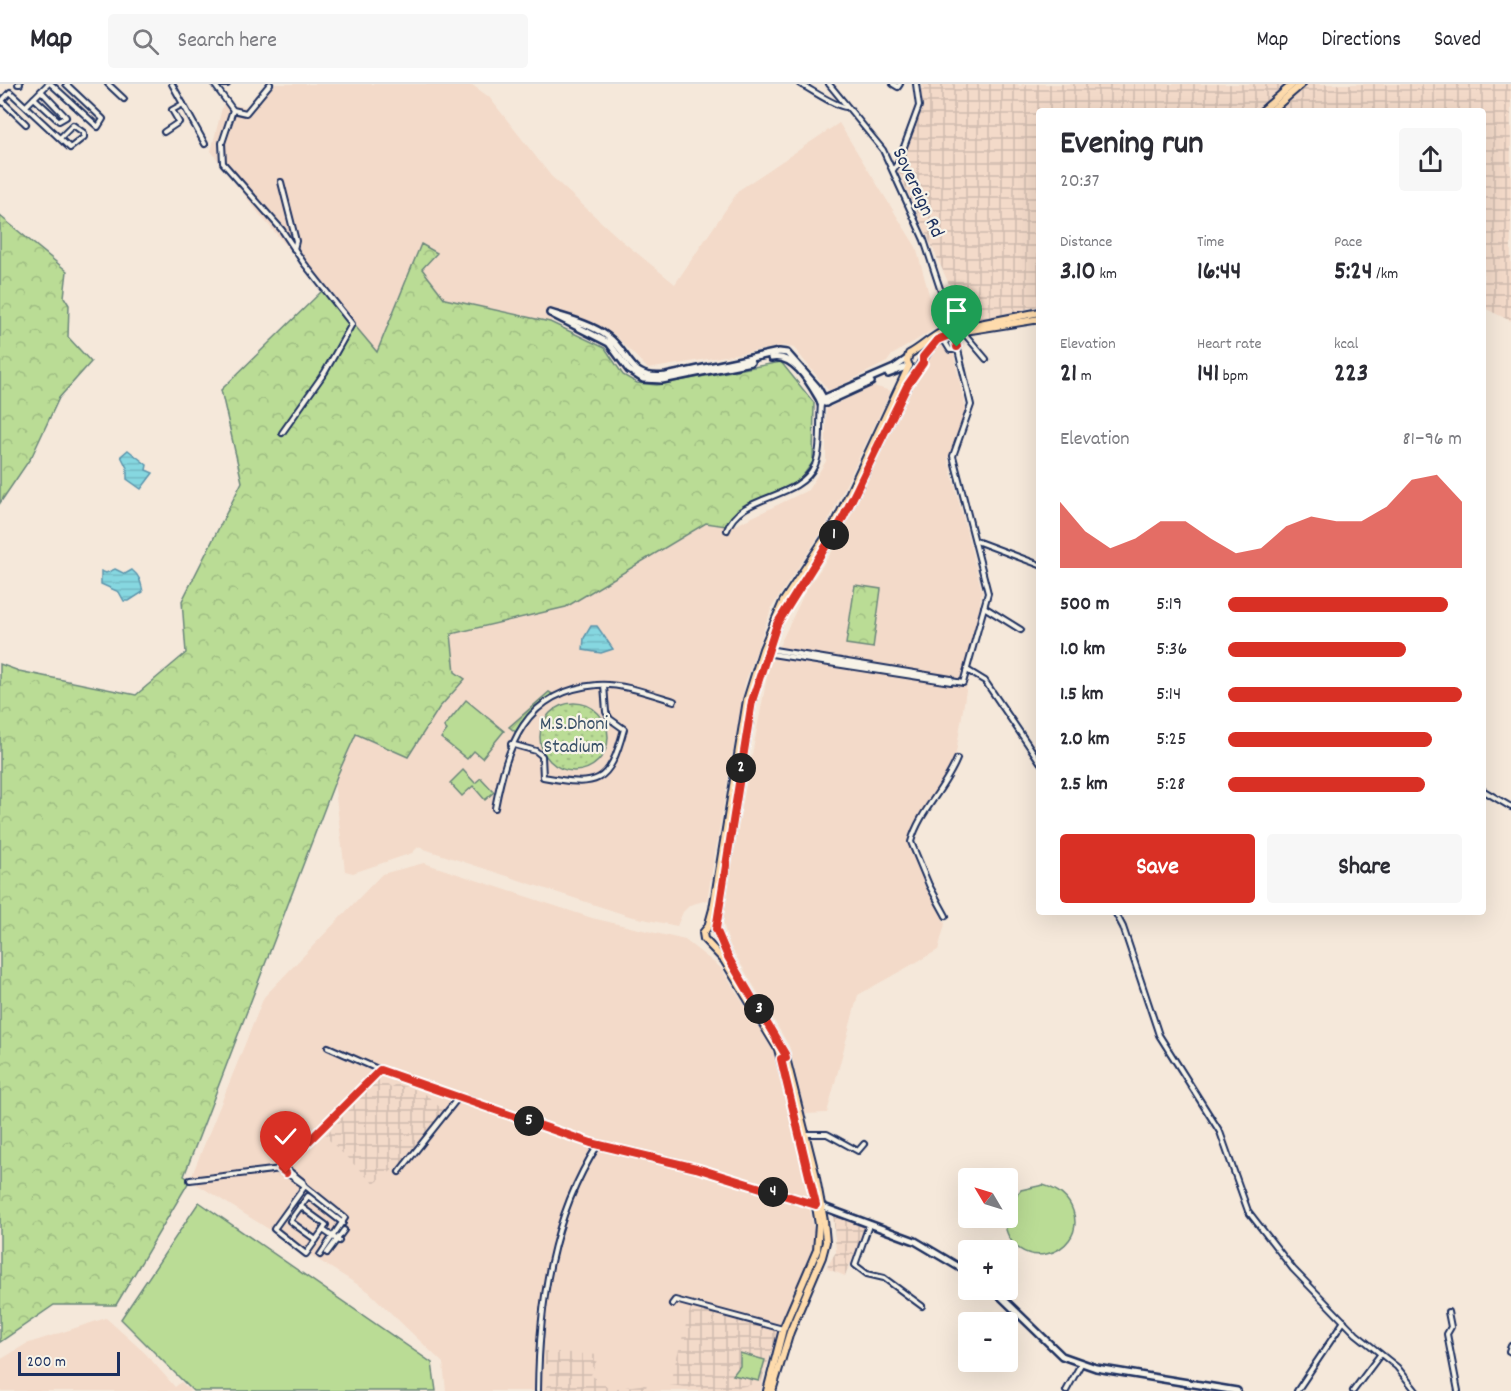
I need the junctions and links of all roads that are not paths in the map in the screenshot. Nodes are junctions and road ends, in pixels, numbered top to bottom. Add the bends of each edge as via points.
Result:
1 (48, 84) edge
2 (66, 84) edge
3 (108, 84) edge
4 (172, 84) edge
5 (214, 84) edge
6 (270, 84) edge
7 (800, 84) edge
8 (829, 84) edge
9 (892, 84) edge
10 (900, 84) edge
11 (916, 84) edge
12 (1293, 84) edge
13 (1302, 84) edge
14 (42, 92) junction
15 (35, 99) junction
16 (124, 99) dead end
17 (1, 102) edge
18 (183, 104) junction
19 (27, 105) junction
20 (847, 107) junction
21 (1265, 108) edge
22 (1274, 108) edge
23 (233, 110) junction
24 (26, 124) dead end
25 (164, 132) dead end
26 (60, 138) junction
27 (205, 144) dead end
28 (892, 170) junction
29 (281, 182) dead end
30 (291, 224) junction
31 (282, 230) junction
32 (294, 249) junction
33 (551, 313) dead end
34 (1036, 313) edge
35 (1036, 320) edge
36 (953, 330) junction
37 (962, 332) junction
38 (942, 337) junction
39 (954, 350) dead end
40 (917, 352) junction
41 (923, 357) junction
42 (986, 359) dead end
43 (908, 364) junction
44 (919, 368) junction
45 (892, 372) junction
46 (902, 383) junction
47 (823, 402) junction
48 (282, 433) dead end
49 (727, 530) dead end
50 (975, 541) junction
51 (1036, 564) edge
52 (984, 607) junction
53 (1021, 630) dead end
54 (764, 651) junction
55 (967, 670) junction
56 (604, 685) junction
57 (674, 701) dead end
58 (511, 744) junction
59 (1036, 756) edge
60 (957, 759) dead end
61 (1486, 792) edge
62 (1511, 807) edge
63 (495, 808) dead end
64 (727, 836) junction
65 (1117, 915) edge
66 (946, 916) dead end
67 (708, 927) junction
68 (716, 929) junction
69 (718, 936) junction
70 (709, 943) junction
71 (328, 1047) dead end
72 (784, 1058) junction
73 (380, 1070) junction
74 (458, 1098) junction
75 (806, 1134) junction
76 (599, 1144) junction
77 (864, 1144) dead end
78 (283, 1168) junction
79 (399, 1172) dead end
80 (190, 1180) dead end
81 (304, 1186) junction
82 (329, 1205) junction
83 (819, 1205) junction
84 (300, 1206) junction
85 (326, 1209) junction
86 (285, 1212) junction
87 (292, 1218) junction
88 (343, 1223) junction
89 (869, 1225) junction
90 (323, 1230) junction
91 (344, 1230) dead end
92 (336, 1239) junction
93 (316, 1240) junction
94 (320, 1255) dead end
95 (958, 1266) edge
96 (1005, 1300) edge
97 (672, 1304) dead end
98 (922, 1306) dead end
99 (1448, 1312) dead end
100 (1344, 1321) junction
101 (786, 1330) junction
102 (1511, 1346) edge
103 (1511, 1352) edge
104 (1380, 1355) junction
105 (1081, 1364) junction
106 (538, 1391) edge
107 (767, 1391) edge
108 (772, 1391) edge
109 (1066, 1391) edge
110 (1237, 1391) edge
111 (1297, 1391) edge
112 (1353, 1391) edge
113 (1416, 1391) edge
114 (1458, 1391) edge

1 - 2 street via 98,127 103,119
1 - 14 street
3 - 16 street
4 - 18 street
5 - 23 street
6 - 23 street via 246,113
7 - 20 street via 838,107
8 - 20 street, Sovereign Rd
9 - 10 street
11 - 28 street via 919,106
12 - 21 main road
13 - 22 main road
14 - 15 street
14 - 15 street via 66,117 59,121
15 - 19 street
17 - 19 street via 10,92
17 - 24 street
18 - 25 street via 172,110 179,122
18 - 27 street
19 - 26 street
20 - 28 street, Sovereign Rd via 883,150
23 - 31 street via 222,143 223,163
26 - 26 street via 72,149 84,134 73,125
28 - 36 street, Sovereign Rd via 924,240
29 - 30 street
30 - 31 street
30 - 32 street via 297,241
31 - 32 street
32 - 48 street via 352,324 325,372
33 - 47 street via 579,324 612,345 633,374 652,380 778,356 787,358
34 - 36 main road
35 - 37 main road
36 - 37 main road
36 - 38 main road
36 - 40 main road via 932,337
36 - 50 street, Sovereign Rd via 971,405 953,456
37 - 42 street
38 - 39 street
38 - 41 main road
40 - 41 main road
40 - 43 main road via 910,353
41 - 44 main road
43 - 44 main road
43 - 45 street
43 - 46 main road
43 - 47 street
44 - 54 main road via 841,522 787,604
45 - 46 street
45 - 47 street
46 - 54 main road via 840,514 783,602
47 - 49 street via 812,470 790,489 738,512
50 - 51 street
50 - 52 street, Sovereign Rd via 988,593
52 - 53 street
52 - 55 street, Sovereign Rd
54 - 55 street via 963,683
54 - 64 main road
55 - 59 street via 985,681
56 - 57 street
56 - 58 street via 571,691 551,700 532,714
56 - 58 street via 606,712 624,729 611,769 600,777 588,784 543,777 540,753
58 - 63 street
60 - 66 street via 911,842
61 - 62 street
64 - 67 main road
64 - 68 main road
65 - 100 street via 1158,1035 1220,1132 1248,1211 1293,1269
67 - 68 main road
67 - 70 main road via 702,935
68 - 69 main road
69 - 70 main road
69 - 72 main road
70 - 72 main road via 724,960
71 - 73 street
72 - 75 main road
72 - 83 main road
73 - 74 street
73 - 78 street
74 - 76 street
74 - 79 street
75 - 77 street via 827,1134 858,1151
75 - 83 main road
76 - 83 street
76 - 106 street via 575,1187 561,1224 546,1286
78 - 80 street
78 - 81 street
81 - 82 street
81 - 86 street
82 - 85 street
82 - 88 street via 345,1218
83 - 89 street
83 - 101 main road via 826,1233 825,1249
84 - 85 street via 308,1196
84 - 87 street
84 - 90 street via 326,1225
85 - 88 street
86 - 87 street
86 - 93 street via 274,1230 306,1254
87 - 93 street via 291,1222
88 - 92 street
89 - 95 street via 915,1241
89 - 98 street via 855,1265 867,1274 884,1278
90 - 92 street
90 - 93 street
91 - 92 street
92 - 94 street
96 - 105 street via 1062,1356
97 - 101 street via 675,1300
99 - 114 street via 1451,1327 1447,1334
100 - 104 street
100 - 111 street
101 - 107 main road
101 - 108 main road
102 - 103 street
104 - 112 street
104 - 113 street via 1397,1367
105 - 109 street
105 - 110 street

